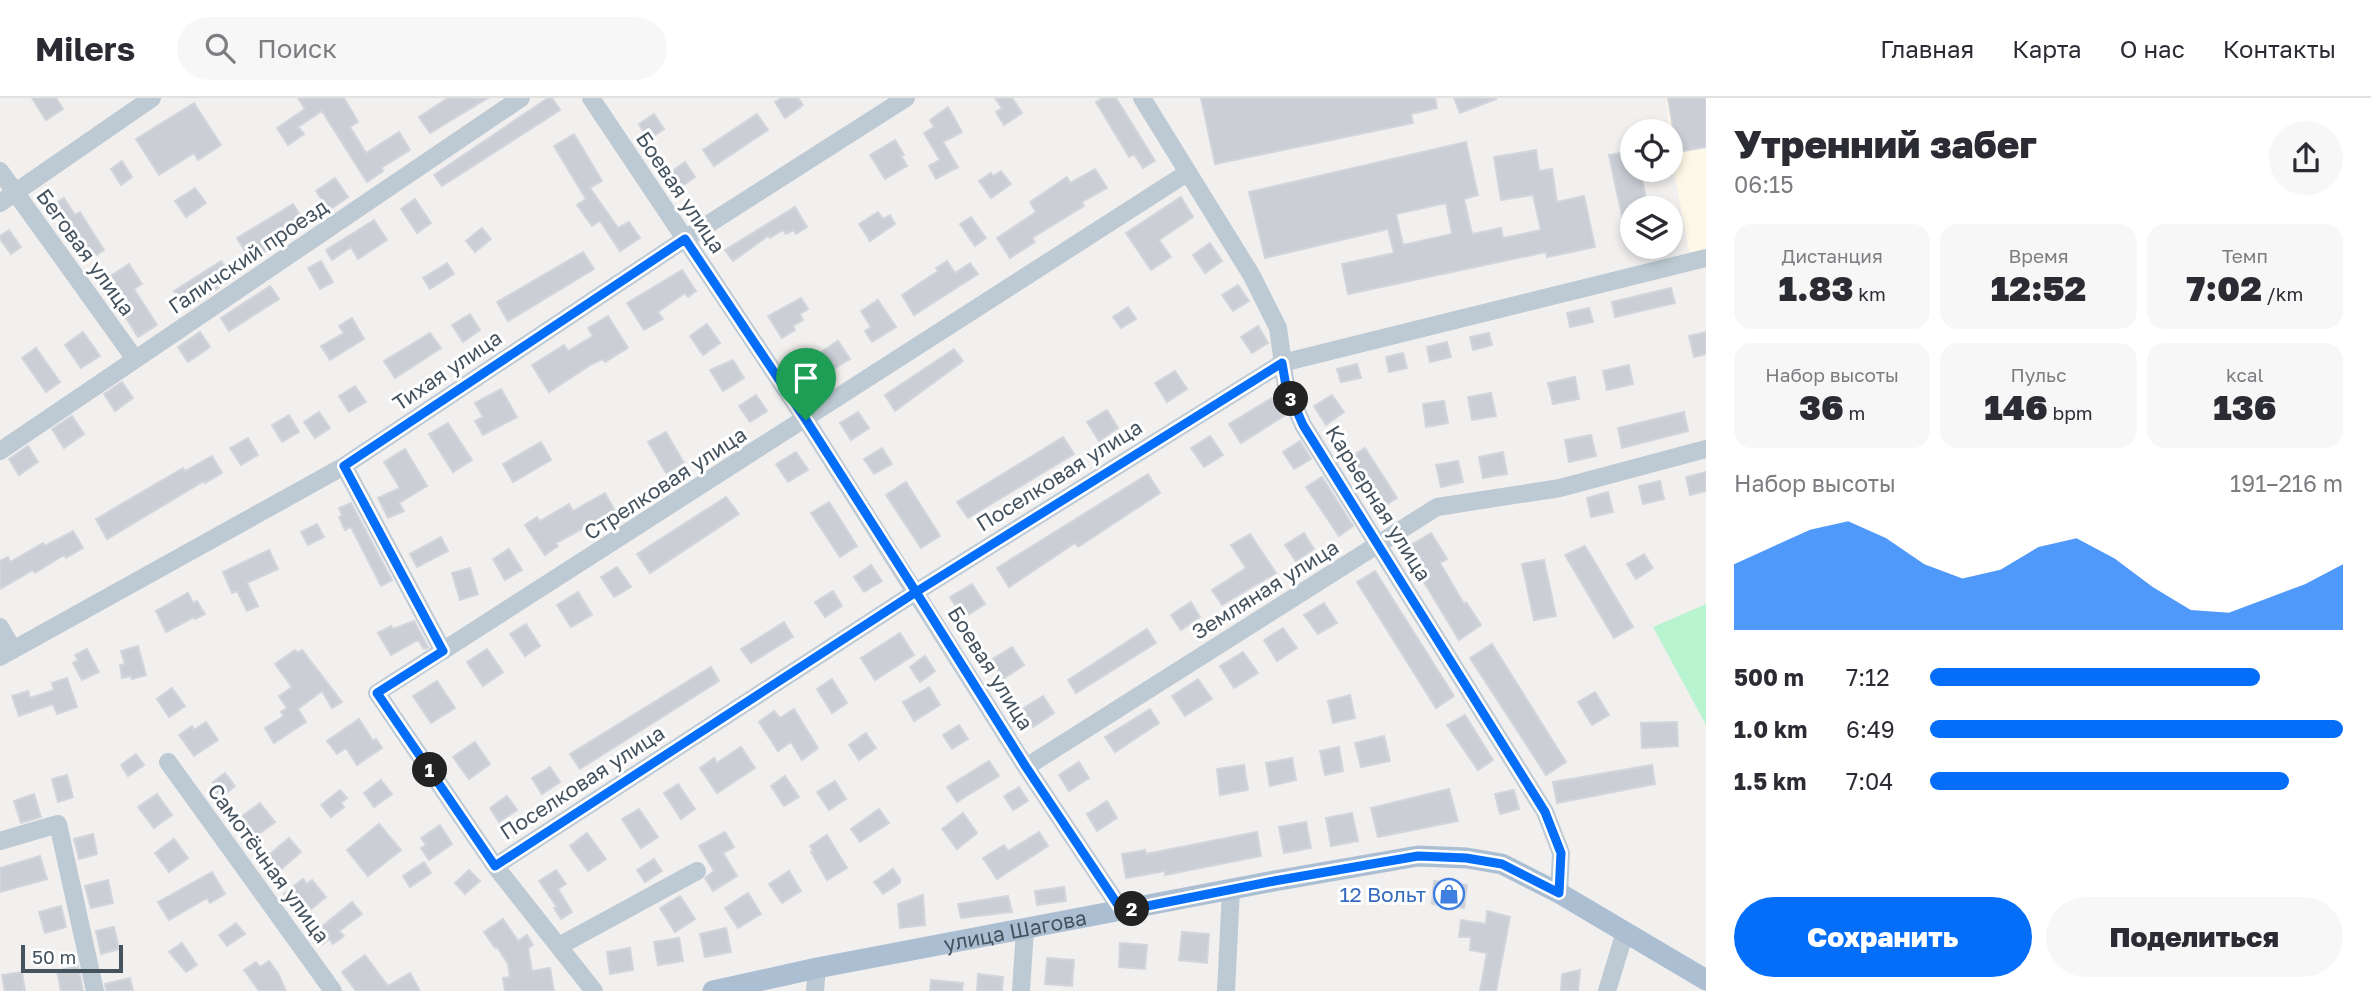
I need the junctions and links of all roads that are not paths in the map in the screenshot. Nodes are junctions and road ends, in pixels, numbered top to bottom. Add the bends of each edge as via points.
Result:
1 (152, 98) edge
2 (521, 98) edge
3 (591, 98) edge
4 (906, 98) edge
5 (1142, 98) edge
6 (0, 171) edge
7 (1187, 173) junction
8 (16, 192) junction
9 (0, 203) edge
10 (685, 239) junction
11 (1706, 258) edge
12 (135, 359) junction
13 (1282, 363) junction
14 (806, 420) junction
15 (1706, 449) edge
16 (0, 451) edge
17 (344, 466) junction
18 (1378, 544) junction
19 (916, 592) junction
20 (0, 627) edge
21 (443, 651) junction
22 (6, 653) edge
23 (168, 762) dead end
24 (1026, 767) junction
25 (0, 841) edge
26 (495, 866) junction
27 (697, 871) dead end
28 (1231, 890) junction
29 (1559, 893) junction
30 (1122, 911) junction
31 (1025, 929) junction
32 (1625, 932) junction
33 (559, 946) junction
34 (817, 968) junction
35 (1706, 980) edge
36 (95, 991) edge
37 (333, 991) edge
38 (594, 991) edge
39 (713, 991) edge
40 (815, 991) edge
41 (1021, 991) edge
42 (1226, 991) edge
43 (1607, 991) edge

1 - 8 street
2 - 12 street, Галичский проезд
3 - 10 street, Боевая улица
4 - 10 street, Тихая улица
5 - 7 street, Карьерная улица
6 - 8 street, Беговая улица
7 - 13 street, Карьерная улица via 1252,276 1278,328
7 - 14 street, Стрелковая улица
8 - 9 street
8 - 12 street, Беговая улица
10 - 14 street, Боевая улица
10 - 17 street, Тихая улица
11 - 13 street, Поселковая улица
12 - 16 street, Галичский проезд
13 - 18 street, Карьерная улица via 1286,386 1303,425
13 - 19 street, Поселковая улица
14 - 19 street, Боевая улица
14 - 21 street, Стрелковая улица
15 - 18 street, Земляная улица via 1560,488 1437,508
17 - 21 street
17 - 22 street, Тихая улица
18 - 24 street, Земляная улица
18 - 29 street, Карьерная улица via 1545,812 1561,853
19 - 24 street, Боевая улица
19 - 26 street, Поселковая улица
20 - 22 street
21 - 26 street, Стрелковая улица via 377,693
23 - 37 street, Самотёчная улица
24 - 30 street, Боевая улица
25 - 36 street via 58,824
26 - 33 street
27 - 33 street
28 - 29 main road, улица Шагова via 1418,856 1502,864
28 - 30 main road, улица Шагова
28 - 42 street
29 - 32 main road, улица Шагова
30 - 31 main road, улица Шагова
31 - 34 main road, улица Шагова
31 - 41 street
32 - 35 main road, улица Шагова
32 - 43 street
33 - 38 street
34 - 39 main road, улица Шагова
34 - 40 street

